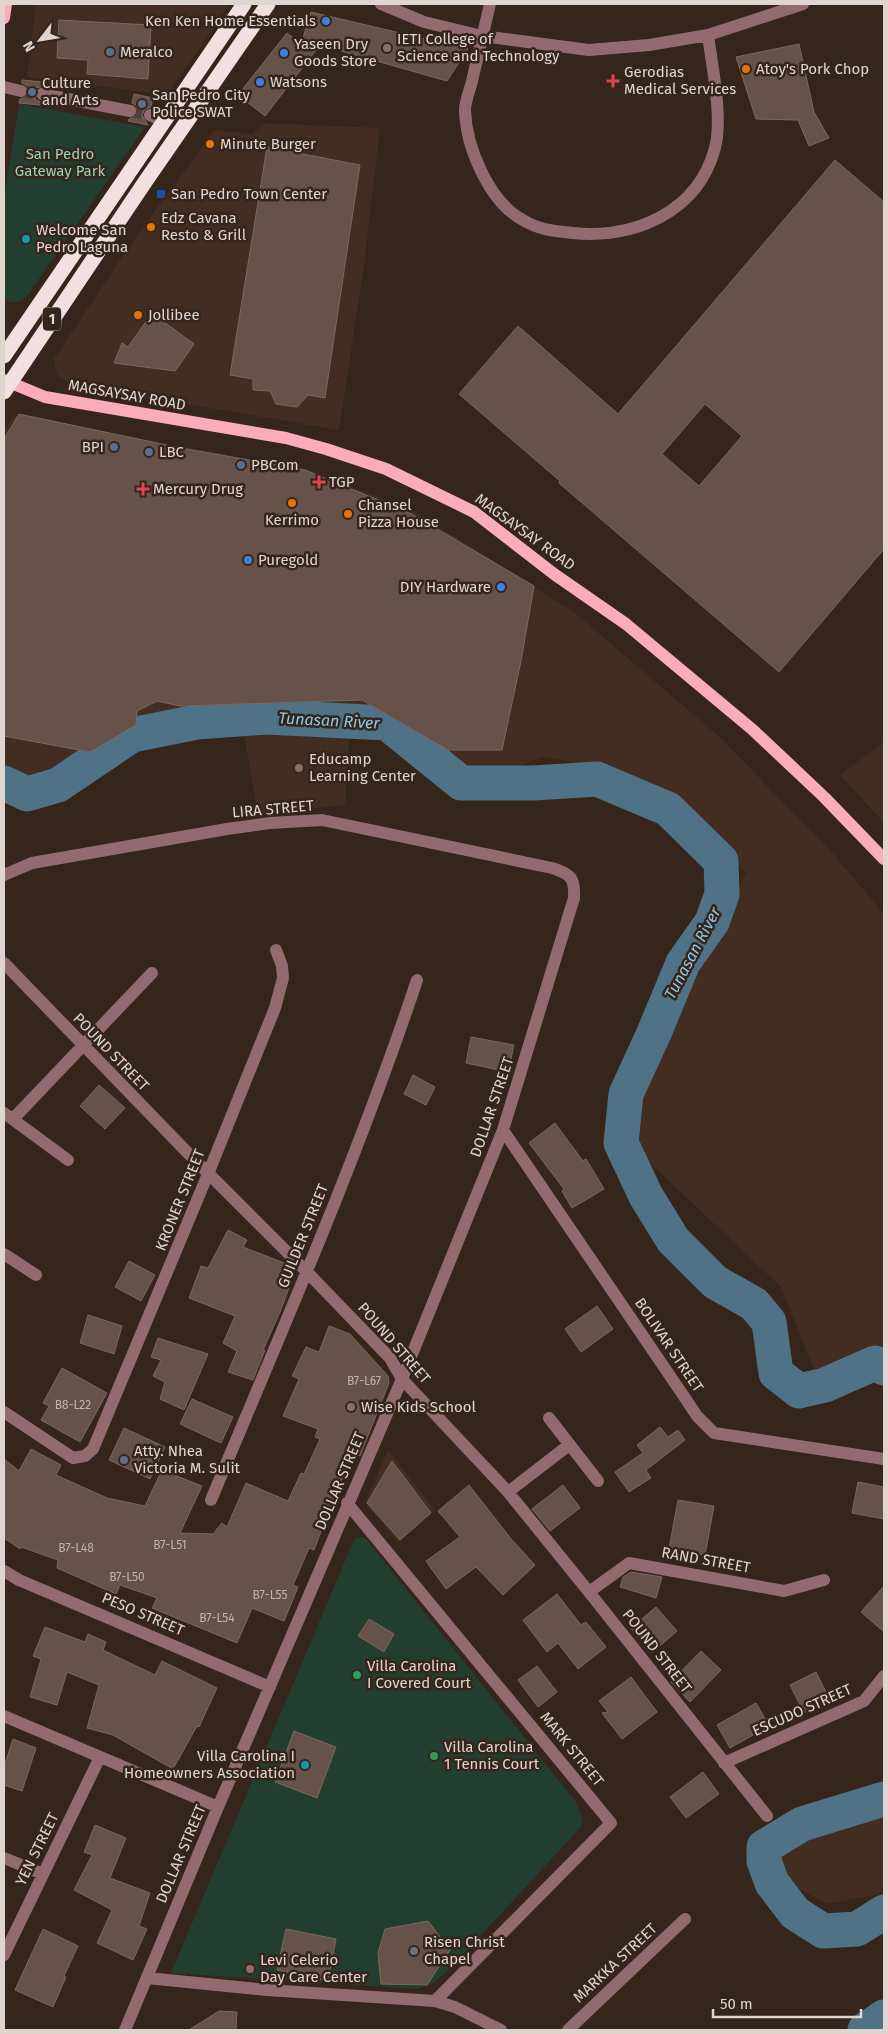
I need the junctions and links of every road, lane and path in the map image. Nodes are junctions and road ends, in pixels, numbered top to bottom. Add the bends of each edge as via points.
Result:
1 (6, 4) edge
2 (244, 4) edge
3 (268, 4) edge
4 (382, 4) edge
5 (490, 4) edge
6 (803, 4) edge
7 (4, 18) edge
8 (708, 35) junction
9 (482, 36) junction
10 (4, 87) edge
11 (21, 91) tunnel mouth
12 (42, 94) tunnel mouth
13 (130, 111) tunnel mouth
14 (150, 115) tunnel mouth
15 (164, 122) junction
16 (4, 356) edge
17 (6, 385) edge
18 (884, 859) edge
19 (4, 875) edge
20 (572, 879) joint
21 (276, 950) dead end
22 (4, 963) edge
23 (152, 973) dead end
24 (417, 980) dead end
25 (83, 1046) junction
26 (8, 1116) edge
27 (504, 1130) junction
28 (68, 1160) dead end
29 (208, 1174) junction
30 (4, 1254) edge
31 (307, 1272) junction
32 (36, 1275) dead end
33 (402, 1379) junction
34 (4, 1412) edge
35 (549, 1418) dead end
36 (569, 1445) junction
37 (884, 1460) edge
38 (598, 1480) dead end
39 (508, 1492) junction
40 (211, 1500) dead end
41 (347, 1503) junction
42 (4, 1571) edge
43 (824, 1580) dead end
44 (590, 1592) junction
45 (884, 1676) edge
46 (270, 1687) junction
47 (4, 1716) edge
48 (100, 1758) junction
49 (724, 1762) junction
50 (218, 1807) junction
51 (767, 1816) dead end
52 (4, 1858) edge
53 (43, 1874) junction
54 (685, 1919) dead end
55 (4, 1955) edge
56 (147, 1978) junction
57 (436, 2001) junction
58 (125, 2030) edge
59 (501, 2030) edge
60 (568, 2030) edge

1 - 7 main road
2 - 15 highway, 1
3 - 17 highway, 1
4 - 9 street via 424,22
5 - 9 street
6 - 8 street
8 - 9 street via 649,45 589,50
8 - 9 street via 718,111 716,147 705,173 692,192 662,217 626,231 587,235 544,230 521,220 486,181 471,149 465,109
10 - 11 street
12 - 13 street
14 - 15 street
15 - 16 highway, 1
17 - 18 main road, MAGSAYSAY ROAD via 45,397 302,442 386,470 474,512 626,624 754,730
19 - 20 street, LIRA STREET via 32,863 80,854 227,829 322,820 552,868
20 - 27 street, DOLLAR STREET via 574,898
21 - 29 street, KRONER STREET via 283,978 275,1008
22 - 25 street, POUND STREET
23 - 25 street
24 - 31 street, GUILDER STREET via 393,1052
25 - 26 street
25 - 29 street, POUND STREET
26 - 28 street
27 - 33 street, DOLLAR STREET
27 - 37 street, BOLIVAR STREET via 682,1396 714,1433
29 - 31 street, POUND STREET
29 - 34 street, KRONER STREET via 93,1449 84,1456 73,1458
30 - 32 street
31 - 33 street, POUND STREET via 390,1358
31 - 40 street, GUILDER STREET
33 - 39 street, POUND STREET
33 - 41 street, DOLLAR STREET
35 - 36 street
36 - 38 street
36 - 39 street
39 - 44 street, POUND STREET
41 - 46 street, DOLLAR STREET
41 - 57 street, MARK STREET via 611,1822
42 - 46 street, PESO STREET
43 - 44 street, RAND STREET via 784,1591 629,1563
44 - 49 street, POUND STREET
45 - 49 street, ESCUDO STREET via 864,1701
46 - 50 street, DOLLAR STREET
47 - 48 street
48 - 50 street
48 - 53 street, YEN STREET
49 - 51 street, POUND STREET
50 - 56 street, DOLLAR STREET
52 - 53 street
53 - 55 street, YEN STREET
54 - 60 street, MARKKA STREET
56 - 57 street
56 - 58 street, DOLLAR STREET
57 - 59 street

